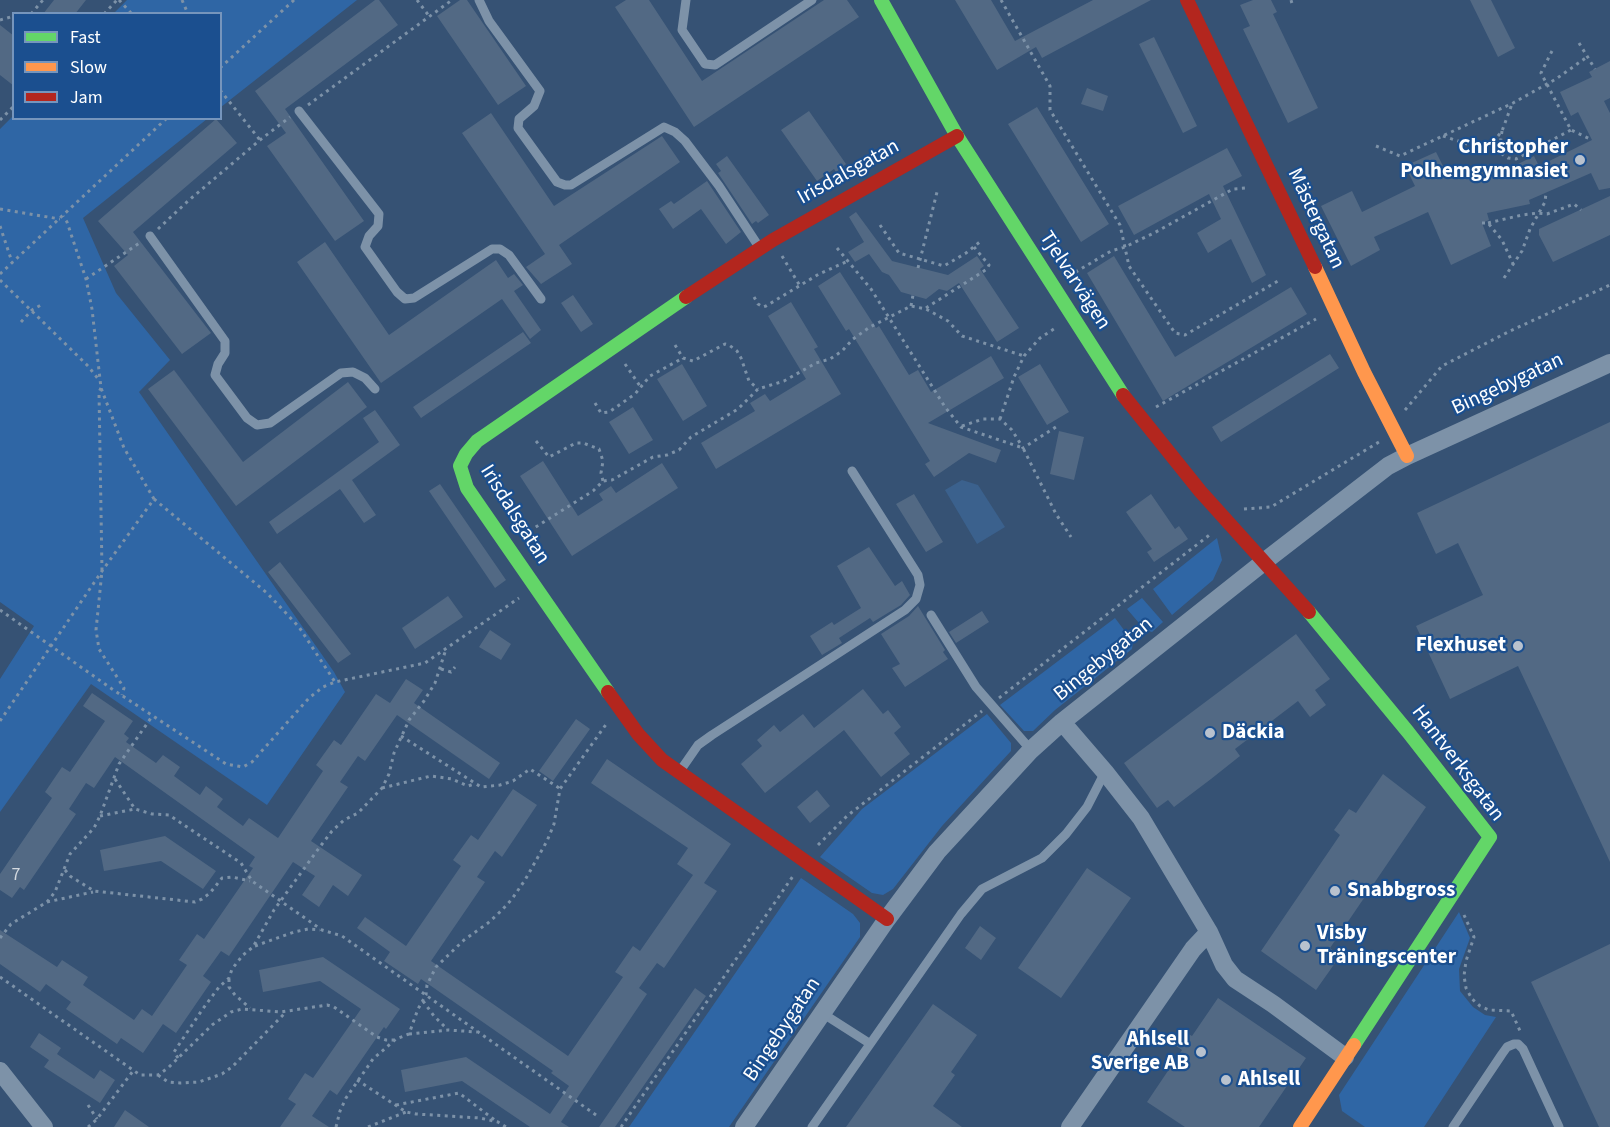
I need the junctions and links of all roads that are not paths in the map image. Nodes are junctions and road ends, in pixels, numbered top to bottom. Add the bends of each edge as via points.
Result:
1 (479, 0) edge
2 (686, 0) edge
3 (812, 0) edge
4 (881, 0) edge
5 (1187, 0) edge
6 (299, 111) road end
7 (957, 136) junction
8 (150, 236) road end
9 (760, 249) junction
10 (541, 299) dead end
11 (1610, 363) edge
12 (375, 389) dead end
13 (1407, 456) junction
14 (852, 471) dead end
15 (1265, 561) junction
16 (931, 615) dead end
17 (1062, 722) junction
18 (1031, 750) junction
19 (1106, 772) junction
20 (679, 773) junction
21 (887, 919) junction
22 (1209, 932) junction
23 (822, 1013) junction
24 (870, 1043) junction
25 (1346, 1057) junction
26 (0, 1071) edge
27 (44, 1127) edge
28 (744, 1127) edge
29 (812, 1127) edge
30 (1070, 1127) edge
31 (1300, 1127) edge
32 (1454, 1127) edge
33 (1559, 1127) edge

1 - 9 lane via 489,21 540,91 534,106 519,119 518,128 557,182 571,185 664,127 685,141
2 - 3 lane via 682,30 705,64 715,65
4 - 7 street, Tjelvarvägen
5 - 13 street, Mästergatan
6 - 10 lane via 379,214 378,226 365,247 405,299 414,298 492,249 509,255
7 - 9 street, Irisdalsgatan
7 - 15 street, Tjelvarvägen via 1124,397 1200,491
8 - 12 lane via 225,341 225,353 215,375 247,418 257,425 270,423 341,373 353,372
9 - 20 street, Irisdalsgatan via 489,432 477,441 460,466 467,488 618,706 638,734
11 - 13 street, Bingebygatan
13 - 15 street, Bingebygatan via 1388,466
14 - 20 lane via 918,576 916,599 905,610 698,745
15 - 17 street, Bingebygatan
15 - 25 street, Hantverksgatan via 1490,837
16 - 18 lane via 976,687
17 - 18 street, Bingebygatan
17 - 19 street
18 - 21 street, Bingebygatan via 937,852
19 - 22 street via 1141,818
19 - 24 lane via 1087,807 1042,858 982,889 954,922
20 - 21 street, Irisdalsgatan
21 - 23 street, Bingebygatan
22 - 25 street via 1235,980
22 - 30 street via 1193,949
23 - 24 lane
23 - 28 street, Bingebygatan
24 - 29 lane
25 - 31 street, Hantverksgatan
26 - 27 street
32 - 33 lane via 1507,1047 1518,1044

